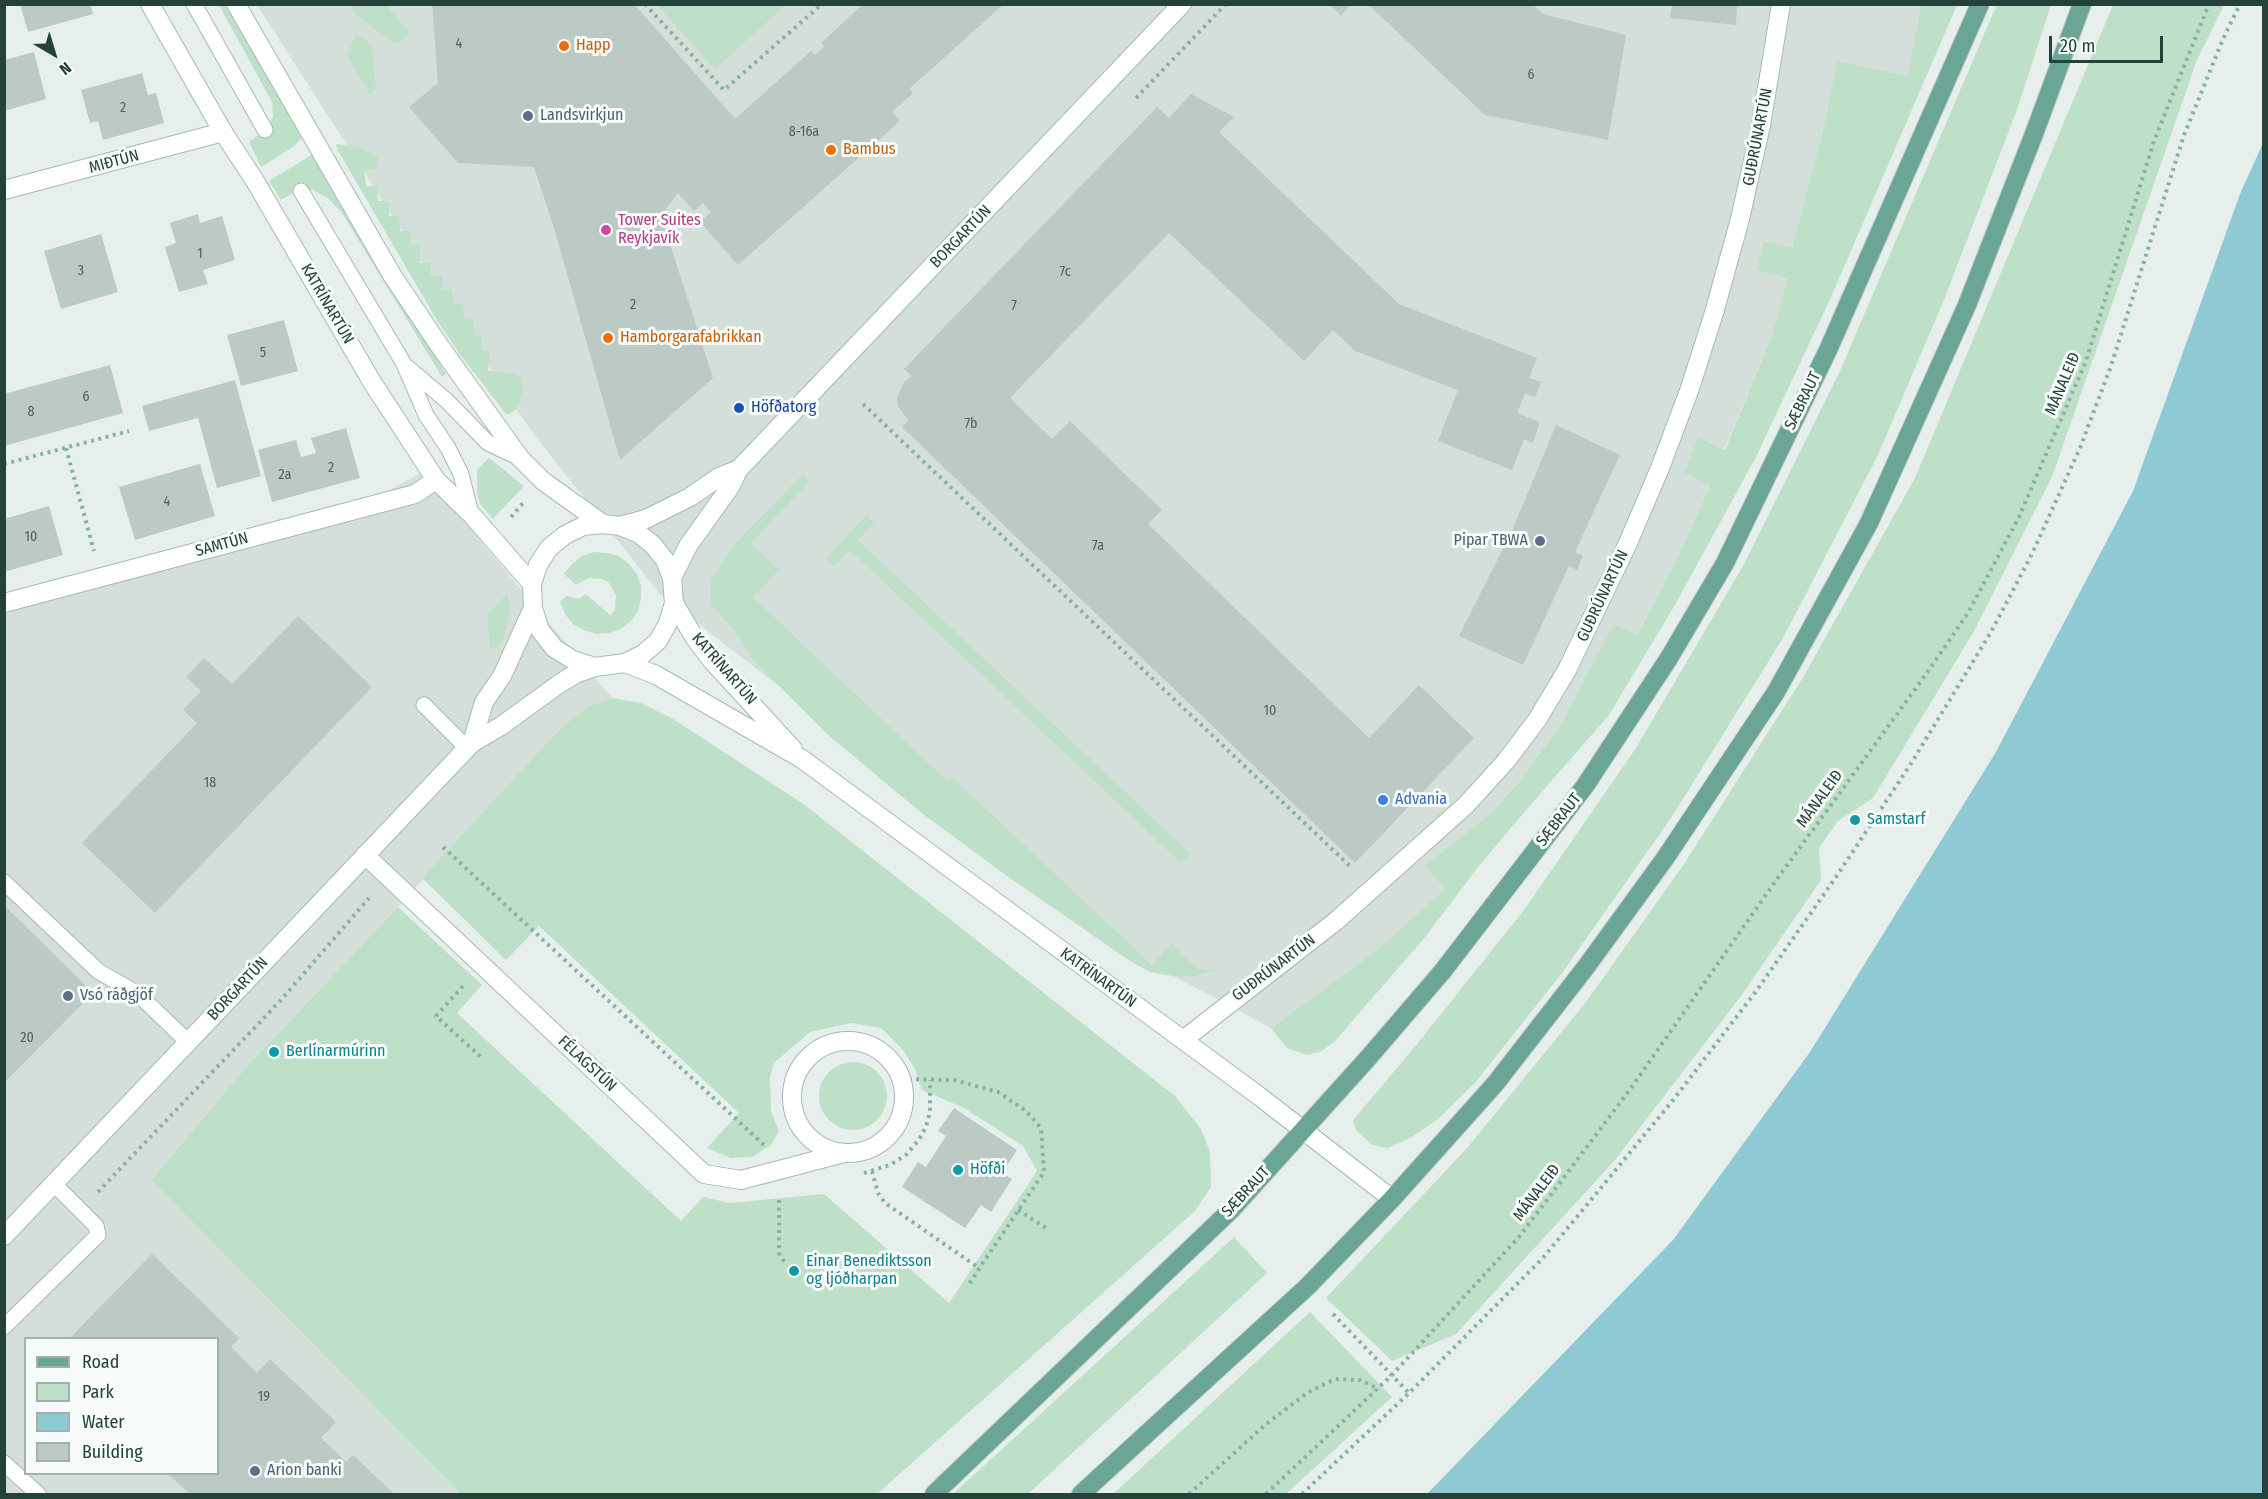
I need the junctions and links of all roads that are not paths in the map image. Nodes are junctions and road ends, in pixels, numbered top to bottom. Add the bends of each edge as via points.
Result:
1 (150, 4) edge
2 (194, 4) edge
3 (236, 4) edge
4 (1182, 4) edge
5 (1780, 4) edge
6 (1980, 4) edge
7 (2082, 4) edge
8 (265, 130) dead end
9 (223, 132) junction
10 (4, 190) edge
11 (301, 191) dead end
12 (404, 364) junction
13 (520, 458) junction
14 (739, 469) junction
15 (436, 480) junction
16 (471, 514) junction
17 (611, 525) junction
18 (672, 578) junction
19 (532, 584) junction
20 (4, 603) edge
21 (674, 603) junction
22 (533, 608) junction
23 (625, 663) junction
24 (595, 667) junction
25 (424, 705) dead end
26 (469, 746) junction
27 (802, 759) junction
28 (365, 855) junction
29 (4, 882) edge
30 (1183, 1040) junction
31 (188, 1042) junction
32 (1303, 1129) junction
33 (852, 1152) junction
34 (54, 1184) junction
35 (1392, 1199) junction
36 (4, 1236) edge
37 (4, 1327) edge
38 (4, 1463) edge
39 (38, 1494) edge
40 (934, 1494) edge
41 (1081, 1494) edge

1 - 9 street, KATRÍNARTÚN
2 - 8 lane
3 - 13 street via 392,275
4 - 14 street, BORGARTÚN
5 - 30 street, GUÐRÚNARTÚN via 1761,125 1714,313 1660,468 1568,670 1506,761 1466,805 1336,921
6 - 32 main road, SÆBRAUT via 1828,350 1725,563 1669,658 1585,786 1442,972
7 - 35 main road via 1967,304 1869,523 1776,692 1586,968 1495,1084
9 - 10 street, MIÐTÚN
9 - 15 street, KATRÍNARTÚN via 372,382
11 - 12 lane
12 - 13 lane via 488,443
12 - 16 lane via 426,415 461,474
13 - 17 street via 543,481
14 - 17 street, BORGARTÚN via 646,519
14 - 18 street, BORGARTÚN via 688,546
15 - 16 street, KATRÍNARTÚN
15 - 20 street, SAMTÚN via 414,494
16 - 19 street, KATRÍNARTÚN
17 - 18 street, BORGARTÚN via 638,533 653,545
17 - 19 street, BORGARTÚN via 583,526 565,535 549,548
18 - 21 street, BORGARTÚN
19 - 22 street, BORGARTÚN
21 - 23 street, BORGARTÚN via 658,640
21 - 27 street, KATRÍNARTÚN via 713,662
22 - 24 street, BORGARTÚN via 540,630 554,648
22 - 26 street, BORGARTÚN via 502,676 484,702
23 - 24 street, BORGARTÚN
23 - 27 street, KATRÍNARTÚN via 656,675
24 - 26 street, BORGARTÚN via 558,684
25 - 26 lane
26 - 28 street, BORGARTÚN
27 - 30 street, KATRÍNARTÚN
28 - 31 street, BORGARTÚN
28 - 33 street, FÉLAGSTÚN via 704,1174 741,1179
29 - 31 lane via 98,971 138,994
30 - 32 street, KATRÍNARTÚN
31 - 34 street, BORGARTÚN
32 - 35 street, KATRÍNARTÚN
32 - 40 main road, SÆBRAUT via 1231,1210
33 - 33 street, FÉLAGSTÚN via 827,1149 812,1140 793,1109 792,1091 797,1074 820,1047 837,1041 856,1041 888,1056 904,1086 900,1120 890,1134 877,1145
34 - 36 street, BORGARTÚN
34 - 37 lane via 99,1231
35 - 41 main road via 1306,1287
38 - 39 lane

